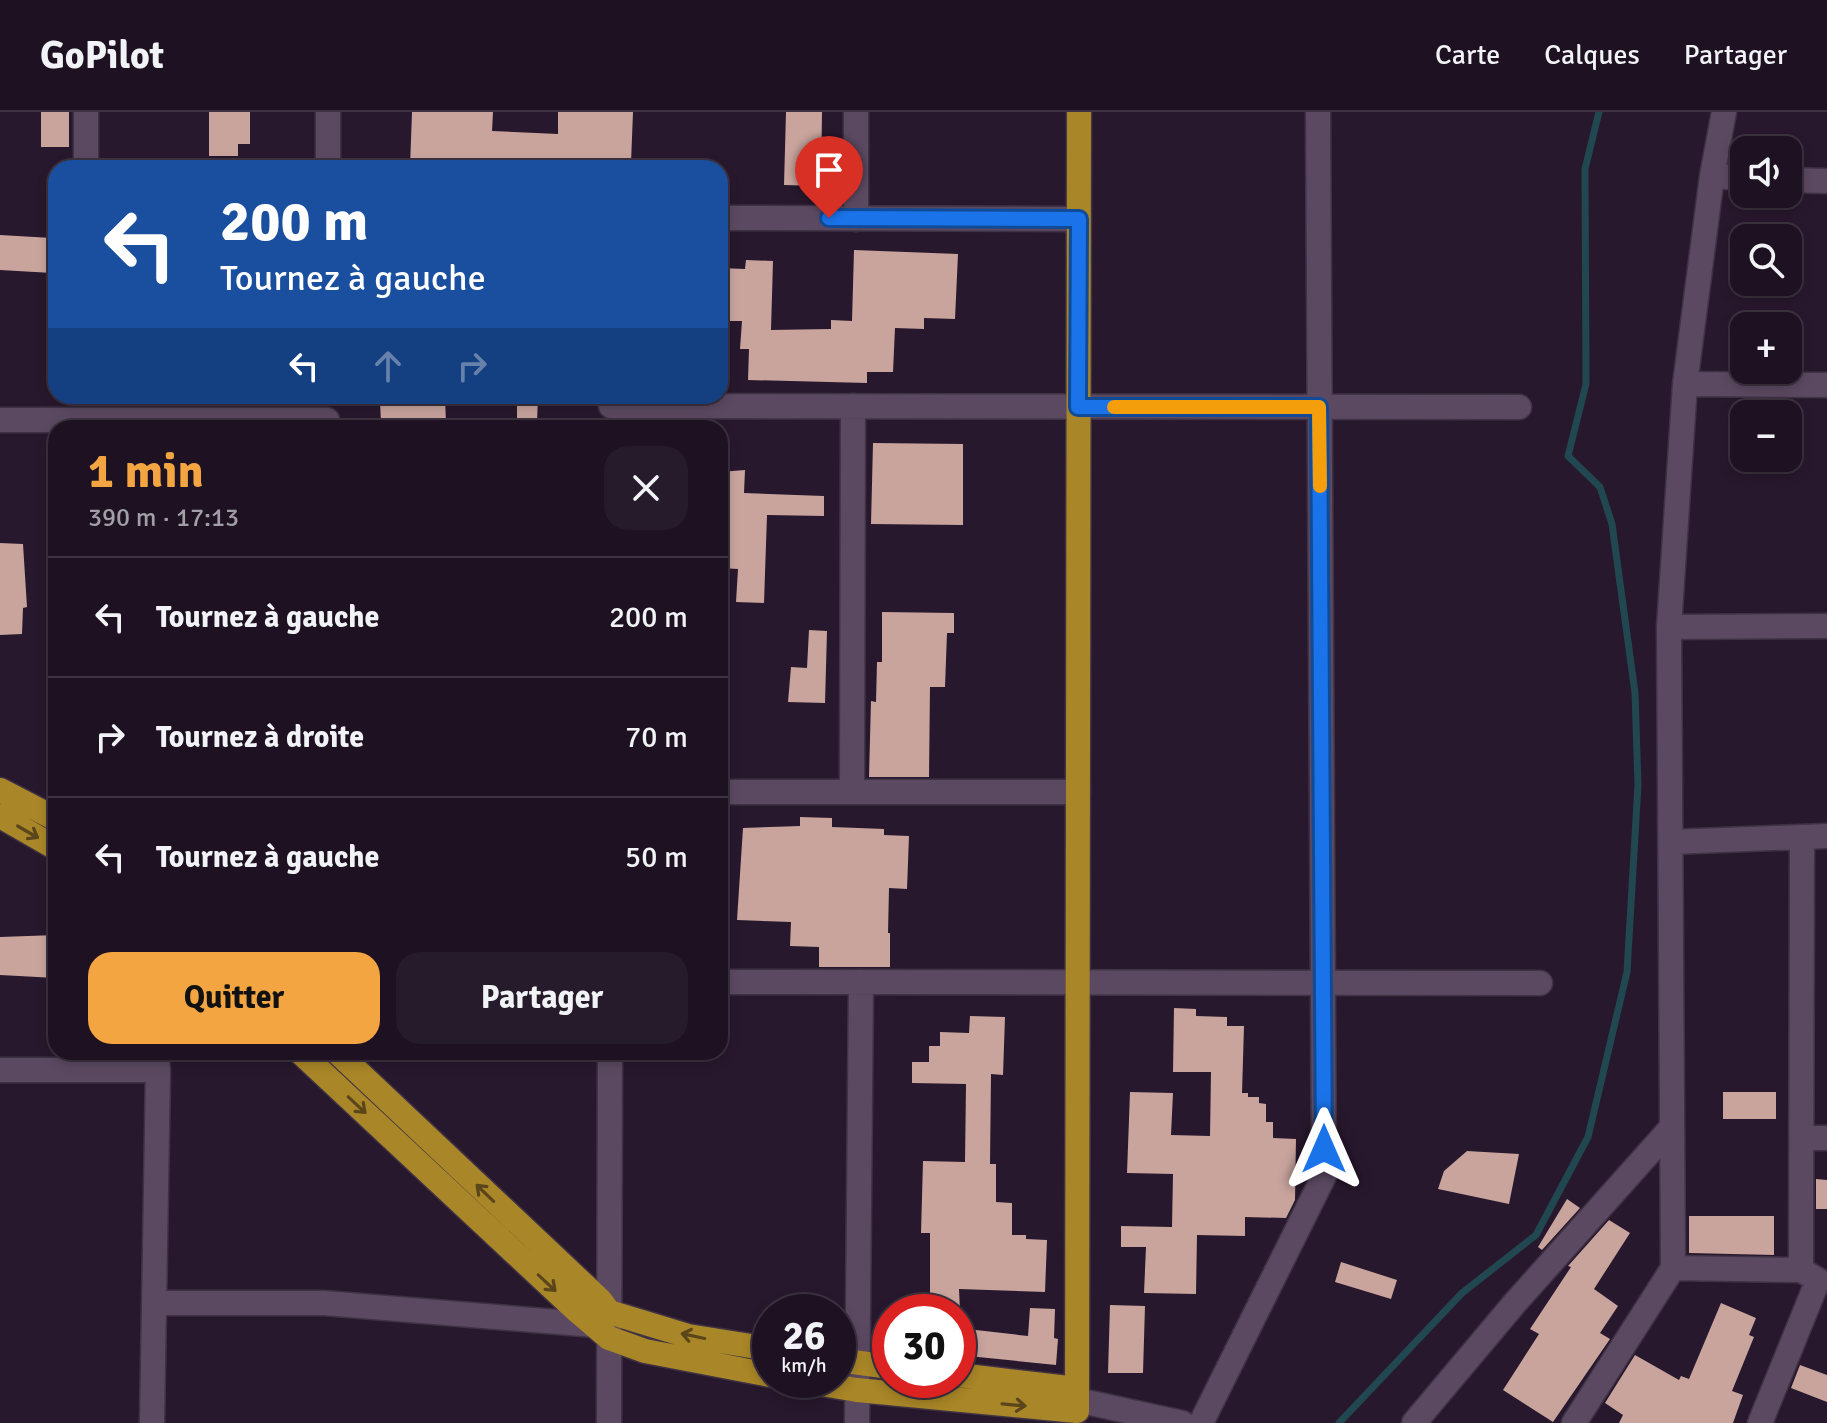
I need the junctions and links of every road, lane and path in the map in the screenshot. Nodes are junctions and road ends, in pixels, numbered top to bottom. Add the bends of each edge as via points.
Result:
1 (86, 112) edge
2 (328, 112) edge
3 (856, 112) edge
4 (1079, 112) edge
5 (1318, 112) edge
6 (1724, 112) edge
7 (86, 160) edge
8 (328, 160) edge
9 (1712, 176) junction
10 (1730, 177) edge
11 (1802, 180) edge
12 (1827, 181) edge
13 (728, 218) edge
14 (856, 219) junction
15 (1079, 219) junction
16 (1685, 384) junction
17 (1827, 385) edge
18 (853, 406) junction
19 (1078, 407) junction
20 (1319, 407) junction
21 (1519, 407) dead end
22 (611, 410) edge
23 (86, 415) edge
24 (327, 415) edge
25 (0, 420) edge
26 (1827, 626) edge
27 (1669, 627) junction
28 (0, 790) edge
29 (728, 792) edge
30 (852, 792) junction
31 (1078, 792) junction
32 (48, 815) edge
33 (0, 816) edge
34 (1827, 836) edge
35 (1802, 837) junction
36 (1671, 842) junction
37 (48, 843) edge
38 (728, 982) edge
39 (861, 982) junction
40 (1078, 982) junction
41 (1323, 983) junction
42 (1540, 983) dead end
43 (308, 1060) edge
44 (326, 1060) edge
45 (345, 1060) edge
46 (610, 1060) edge
47 (157, 1061) edge
48 (0, 1070) edge
49 (326, 1077) junction
50 (1672, 1127) junction
51 (1802, 1138) junction
52 (1827, 1138) edge
53 (1673, 1268) junction
54 (1801, 1270) junction
55 (850, 1294) edge
56 (154, 1303) junction
57 (605, 1325) junction
58 (752, 1346) edge
59 (752, 1372) edge
60 (976, 1379) edge
61 (856, 1387) edge
62 (857, 1390) junction
63 (1077, 1400) junction
64 (152, 1423) edge
65 (609, 1423) edge
66 (857, 1423) edge
67 (1182, 1423) edge
68 (1201, 1423) edge
69 (1414, 1423) edge
70 (1574, 1423) edge
71 (1760, 1423) edge

1 - 7 street
2 - 8 street
3 - 14 street
4 - 15 main road
5 - 20 street
6 - 9 street
9 - 10 street
9 - 16 street
11 - 12 street
13 - 14 street
14 - 15 street
15 - 19 main road
16 - 17 street
16 - 27 street
18 - 19 street
18 - 22 street
18 - 30 street
19 - 20 street
19 - 31 main road
20 - 21 street
20 - 41 street
23 - 24 street
23 - 25 street
26 - 27 street
27 - 36 street
28 - 32 main road
29 - 30 street
30 - 31 street
31 - 40 main road
33 -> 37 main road
34 - 35 street
35 - 36 street
35 - 51 street
36 - 50 street
38 - 39 street
39 - 40 street
39 - 55 street
40 - 41 street
40 - 63 main road
41 - 42 street
41 - 68 street via 1324,1176
43 - 49 main road
44 - 49 street
57 -> 45 main road via 600,1300
46 - 57 street
47 - 48 street
47 - 56 street
49 -> 57 main road via 575,1309
50 - 53 street
50 - 69 street
51 - 52 street
51 - 54 street
53 - 54 street
53 - 70 street
54 - 71 street via 1818,1280
56 - 57 street via 324,1303
56 - 64 street
58 -> 57 main road
57 - 59 main road via 645,1351
57 - 65 street
60 - 63 main road
61 - 62 street
62 -> 63 main road
62 - 66 street
63 - 67 street

